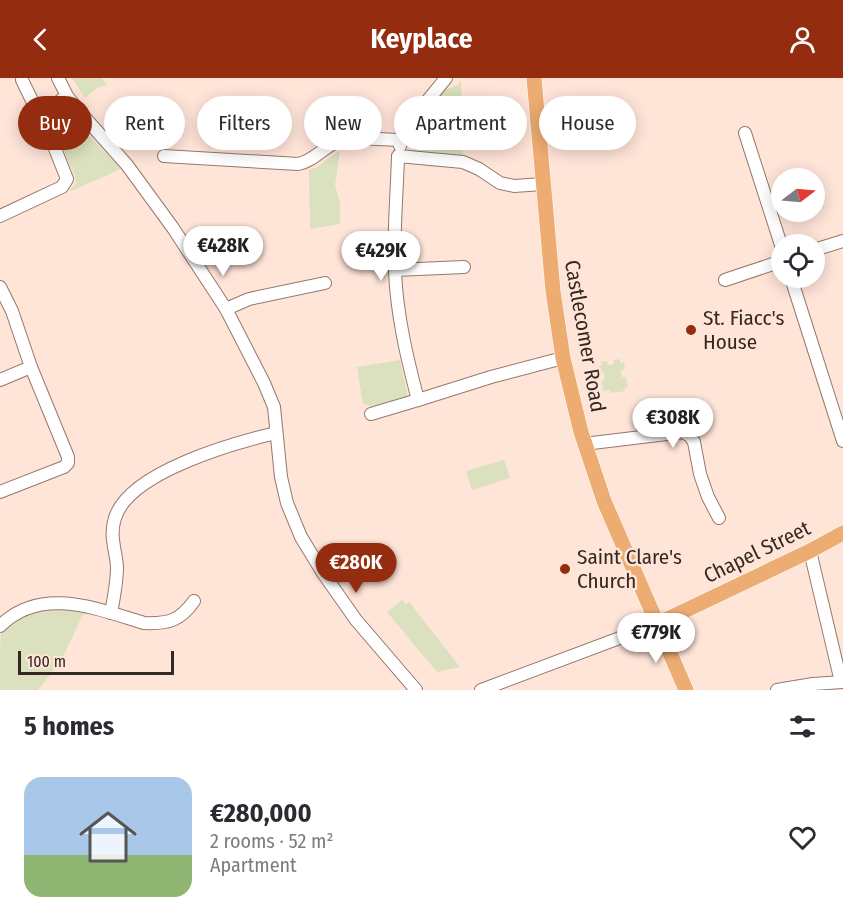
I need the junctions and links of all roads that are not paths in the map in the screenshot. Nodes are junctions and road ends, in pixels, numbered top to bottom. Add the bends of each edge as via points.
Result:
1 (58, 78) edge
2 (446, 78) edge
3 (534, 78) edge
4 (22, 80) dead end
5 (30, 96) edge
6 (68, 96) edge
7 (431, 96) edge
8 (92, 124) edge
9 (746, 133) dead end
10 (394, 140) edge
11 (55, 150) edge
12 (399, 150) edge
13 (164, 156) dead end
14 (398, 156) junction
15 (543, 184) junction
16 (0, 216) edge
17 (778, 234) edge
18 (843, 241) edge
19 (825, 247) edge
20 (771, 265) edge
21 (464, 267) dead end
22 (395, 270) junction
23 (725, 280) dead end
24 (326, 283) dead end
25 (0, 287) edge
26 (794, 288) edge
27 (226, 309) junction
28 (563, 358) junction
29 (31, 367) junction
30 (0, 380) edge
31 (418, 400) junction
32 (371, 414) dead end
33 (276, 433) junction
34 (843, 441) edge
35 (584, 444) junction
36 (0, 492) edge
37 (718, 518) dead end
38 (843, 532) edge
39 (810, 551) junction
40 (194, 601) dead end
41 (111, 613) junction
42 (657, 624) junction
43 (0, 626) edge
44 (842, 682) edge
45 (416, 690) edge
46 (481, 690) edge
47 (686, 690) edge
48 (777, 690) edge

1 - 6 street
2 - 7 street
3 - 15 main road, Castlecomer Road
4 - 5 street
8 - 27 street via 132,171
9 - 17 street
10 - 13 street via 335,142 309,162 298,164
11 - 16 street via 66,173 62,188
12 - 14 street
14 - 15 street via 463,162 500,183
14 - 22 street
15 - 28 main road, Castlecomer Road
18 - 19 street
20 - 23 street
21 - 22 street
22 - 31 street via 402,334
24 - 27 street via 249,299
25 - 29 street
26 - 34 street
27 - 33 street via 274,406
28 - 31 street
28 - 35 main road, Castlecomer Road
29 - 30 street
29 - 36 street via 68,463
31 - 32 street
33 - 41 street via 178,465 122,503 111,536 117,564
33 - 45 street via 287,503 301,537 356,620
35 - 37 street via 683,432 690,435
35 - 42 main road, Castlecomer Road via 603,501
38 - 39 main road, Chapel Street
39 - 42 main road, Chapel Street
39 - 44 street
40 - 41 street via 182,616 154,624
41 - 43 street via 81,604 53,603 16,614
42 - 46 street
42 - 47 main road, Castlecomer Road
44 - 48 street

